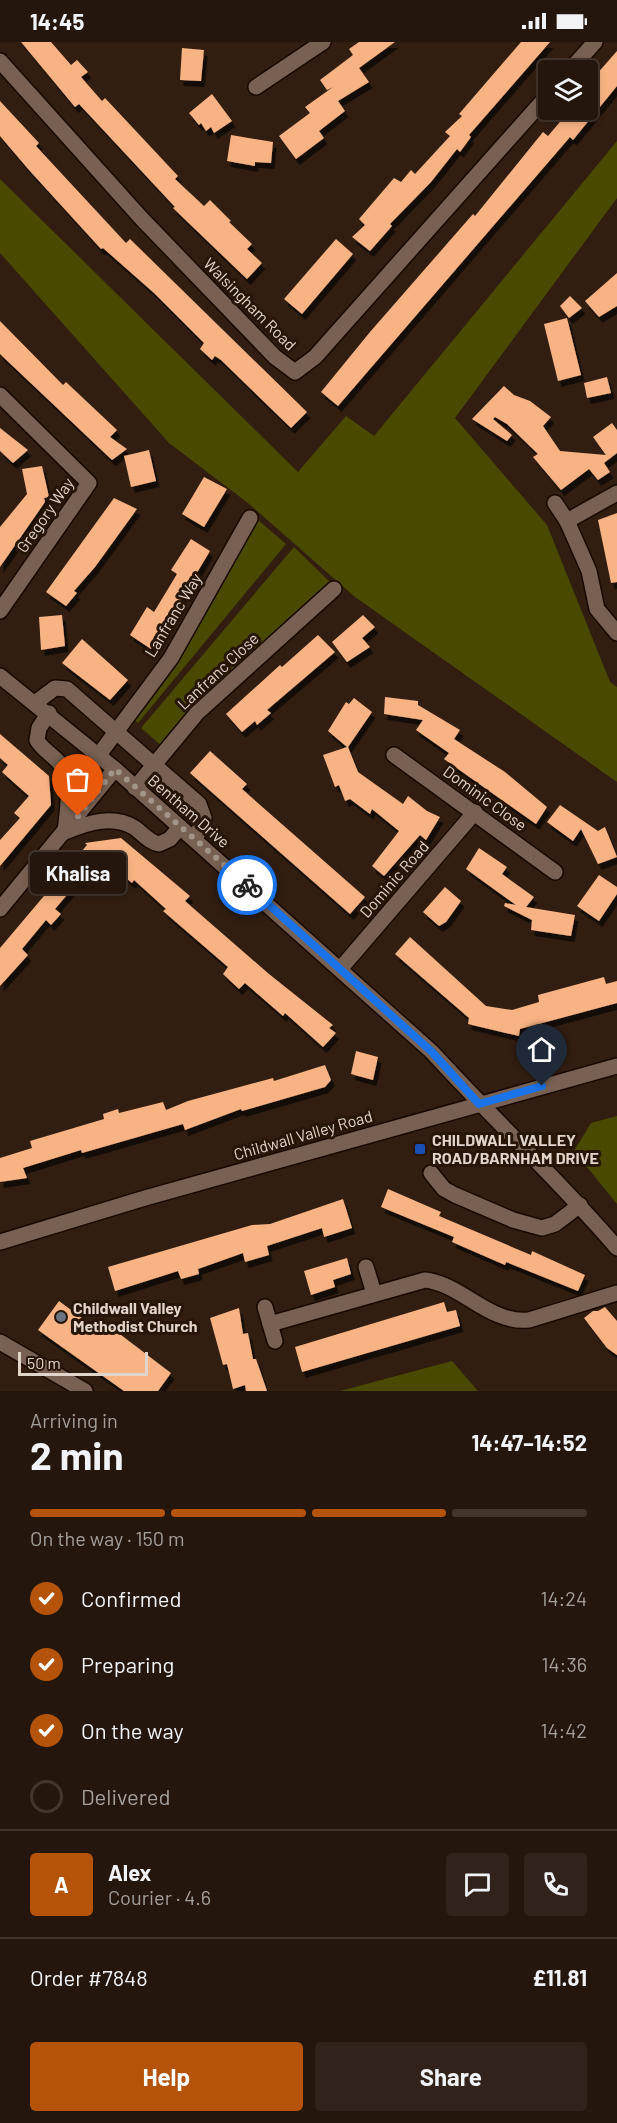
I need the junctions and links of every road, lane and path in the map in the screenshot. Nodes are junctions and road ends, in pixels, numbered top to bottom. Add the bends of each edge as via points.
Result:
1 (323, 42) edge
2 (595, 42) edge
3 (579, 60) edge
4 (0, 61) edge
5 (256, 87) dead end
6 (538, 106) edge
7 (0, 395) edge
8 (617, 493) edge
9 (555, 503) dead end
10 (250, 518) dead end
11 (567, 521) junction
12 (334, 590) dead end
13 (0, 611) edge
14 (617, 633) edge
15 (0, 676) edge
16 (35, 703) junction
17 (49, 713) junction
18 (115, 731) junction
19 (394, 754) dead end
20 (98, 756) junction
21 (154, 765) junction
22 (115, 769) junction
23 (135, 788) junction
24 (475, 812) junction
25 (180, 826) junction
26 (66, 832) junction
27 (195, 840) junction
28 (555, 872) dead end
29 (0, 909) edge
30 (341, 968) junction
31 (617, 1066) edge
32 (479, 1104) junction
33 (431, 1173) dead end
34 (580, 1205) junction
35 (0, 1242) edge
36 (617, 1248) edge
37 (366, 1267) dead end
38 (374, 1293) junction
39 (617, 1293) edge
40 (265, 1307) dead end
41 (270, 1324) junction
42 (275, 1341) dead end
43 (0, 1342) edge
44 (85, 1391) edge

1 - 5 street
2 - 3 street
4 - 6 street, Walsingham Road via 141,219 275,357 295,372 315,357
7 - 13 street, Gregory Way via 89,483
8 - 11 street
9 - 11 street
10 - 18 street, Lanfranc Way via 171,658
11 - 14 street via 589,571 597,609
12 - 21 street, Lanfranc Close via 197,713
15 - 16 street, Bentham Drive
16 - 17 street, Bentham Drive
16 - 18 street via 55,688 67,689
17 - 20 street, Bentham Drive
17 - 26 street via 39,728 38,740 66,776
18 - 20 street, Lanfranc Way
18 - 21 street
19 - 24 street, Dominic Close
20 - 22 street, Bentham Drive
21 - 23 street, Lanfranc Close
21 - 27 street via 202,807 204,818
22 - 23 street, Bentham Drive
22 - 26 street
23 - 25 street, Bentham Drive
24 - 28 street, Dominic Close
24 - 30 street, Dominic Road
25 - 26 street via 166,842 159,844 127,825 112,821
25 - 27 street, Bentham Drive
26 - 29 street
27 - 30 street, Bentham Drive
30 - 32 street, Bentham Drive via 432,1052
31 - 32 street, Childwall Valley Road
32 - 34 street, Bentham Drive
32 - 35 street, Childwall Valley Road
33 - 34 street via 444,1189 455,1195 535,1227 552,1227
34 - 36 street, Bentham Drive
37 - 38 street
38 - 39 street via 430,1280 508,1319 522,1321
38 - 41 street
40 - 41 street
41 - 42 street
43 - 44 street

